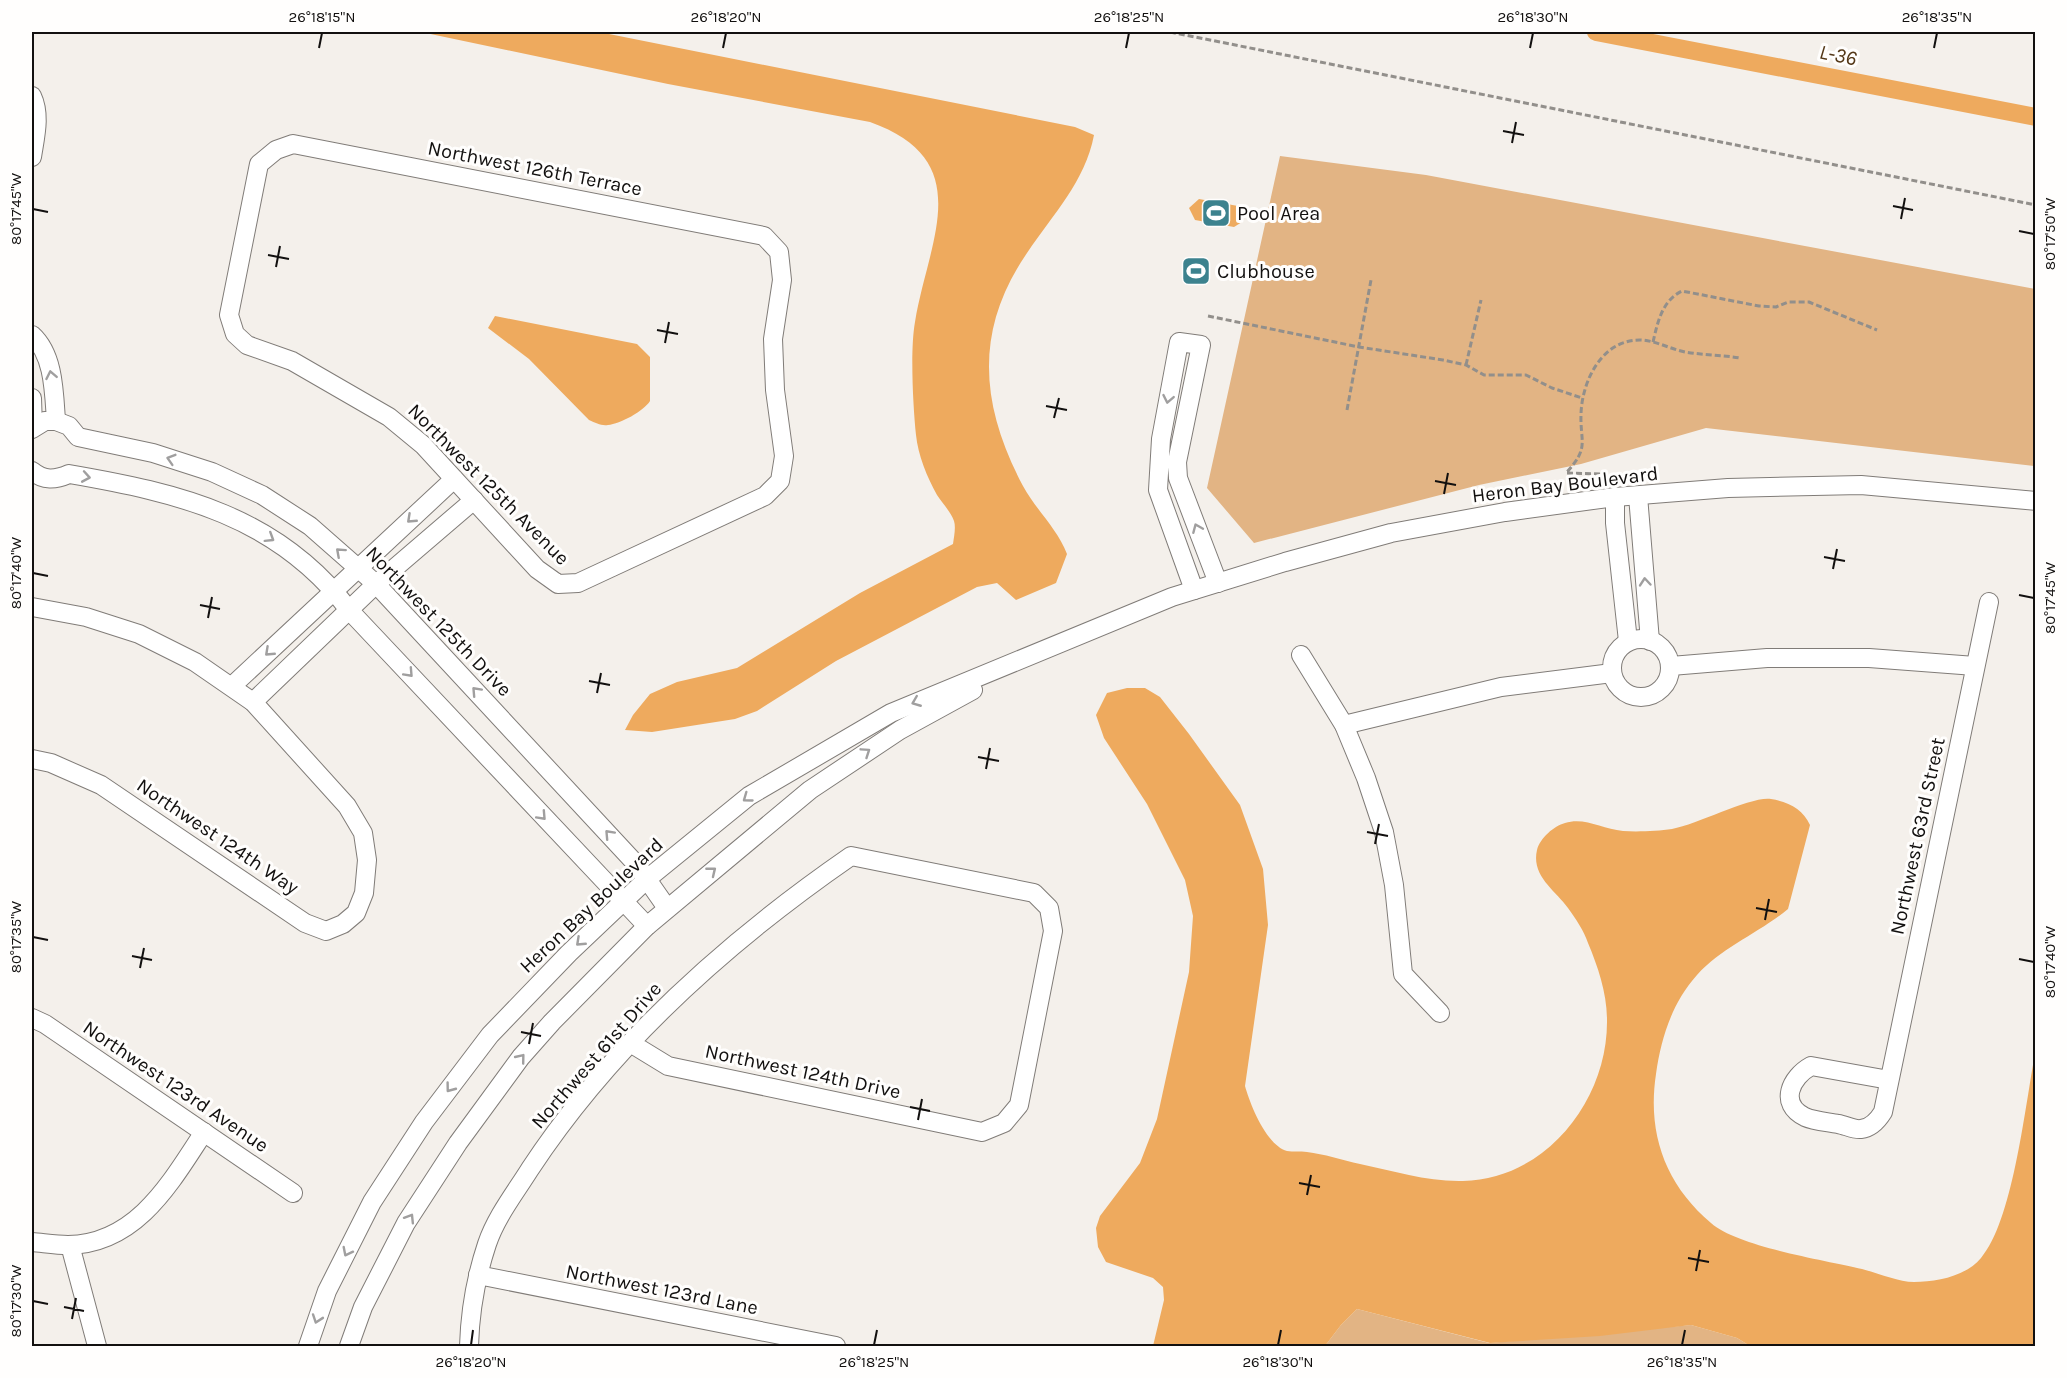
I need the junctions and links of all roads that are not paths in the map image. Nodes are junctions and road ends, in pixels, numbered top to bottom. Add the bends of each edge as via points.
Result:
1 (32, 96) edge
2 (32, 157) edge
3 (235, 334) joint
4 (32, 335) edge
5 (32, 398) edge
6 (56, 421) junction
7 (32, 428) edge
8 (32, 471) edge
9 (454, 479) junction
10 (780, 481) joint
11 (1638, 496) junction
12 (1615, 497) junction
13 (474, 500) junction
14 (2036, 501) edge
15 (358, 569) junction
16 (1218, 583) junction
17 (376, 584) junction
18 (1194, 590) junction
19 (335, 591) junction
20 (1989, 602) dead end
21 (32, 608) edge
22 (349, 610) junction
23 (1650, 640) junction
24 (1629, 642) junction
25 (1049, 649) junction
26 (1300, 655) dead end
27 (1671, 666) junction
28 (1975, 666) junction
29 (1612, 673) junction
30 (232, 686) junction
31 (253, 702) junction
32 (1344, 725) junction
33 (32, 759) edge
34 (851, 856) joint
35 (647, 879) junction
36 (622, 902) junction
37 (667, 908) junction
38 (647, 926) junction
39 (1440, 1013) dead end
40 (32, 1018) edge
41 (632, 1044) junction
42 (1889, 1080) junction
43 (204, 1132) junction
44 (293, 1193) dead end
45 (32, 1242) edge
46 (70, 1245) junction
47 (478, 1275) junction
48 (98, 1347) edge
49 (308, 1347) edge
50 (349, 1347) edge
51 (469, 1347) edge
52 (836, 1347) edge

1 - 2 street via 36,105
3 - 9 street, Northwest 125th Avenue via 247,345 292,361 389,417 423,445
3 - 10 street, Northwest 126th Terrace via 229,315 259,164 276,150 293,144 764,236 779,252 782,280 774,339 775,390 784,456
6 -> 4 street via 50,366
5 - 7 street
6 - 7 street via 45,421
15 -> 6 street, Northwest 125th Drive via 310,526 262,495 212,471 78,436 69,426
8 -> 19 street via 46,479 69,474 145,487 202,503 252,527 294,554
9 - 13 street, Northwest 125th Avenue
9 -> 15 street
10 - 13 street, Northwest 125th Avenue via 765,496 578,584 558,584 537,568
11 - 12 street, Heron Bay Boulevard
11 - 14 street, Heron Bay Boulevard via 1728,488 1861,485
23 -> 11 street
12 - 16 street, Heron Bay Boulevard via 1391,533
12 - 24 street
13 - 17 street
15 - 17 street, Northwest 125th Drive
15 - 19 street
16 - 18 street, Heron Bay Boulevard
16 -> 18 street via 1178,478 1177,462 1201,345 1179,342 1161,439 1158,490
17 - 22 street
35 -> 17 street, Northwest 125th Drive
18 - 25 street, Heron Bay Boulevard
19 - 22 street
19 -> 30 street
20 - 28 street, Northwest 63rd Street
21 - 30 street via 86,617 139,634
22 - 31 street
22 -> 36 street
23 - 24 street
23 - 27 street via 1664,649
24 - 29 street via 1615,655
25 -> 35 street, Heron Bay Boulevard via 891,713 749,796
37 -> 25 street, Heron Bay Boulevard via 810,790 900,730
26 - 32 street
27 - 28 street via 1767,658 1869,658
27 - 29 street via 1670,676 1658,692 1640,698 1622,690
28 - 42 street, Northwest 63rd Street
29 - 32 street via 1501,687
30 - 31 street
31 - 33 street, Northwest 124th Way via 347,806 363,832 368,860 364,893 356,913 326,931 295,916 101,784
32 - 39 street via 1383,832 1394,885 1403,974
34 - 41 street, Northwest 61st Drive via 741,937 671,1001
34 - 41 street, Northwest 124th Drive via 1034,893 1049,908 1053,932 1019,1105 1004,1123 982,1132 668,1066
35 - 36 street, Heron Bay Boulevard
35 - 37 street, Northwest 125th Drive
36 - 38 street
36 -> 49 street, Heron Bay Boulevard via 490,1035 424,1122 372,1202 327,1291
37 - 38 street, Heron Bay Boulevard
50 -> 38 street, Heron Bay Boulevard via 363,1307 406,1223 458,1143 520,1057
40 - 43 street, Northwest 123rd Avenue
41 - 47 street, Northwest 61st Drive via 543,1150 504,1210
42 - 42 street, Northwest 63rd Street via 1811,1066 1798,1073 1789,1097 1793,1107 1805,1117 1861,1129 1875,1123 1883,1112
43 - 44 street, Northwest 123rd Avenue
43 - 46 street via 145,1215 111,1236
45 - 46 street
46 - 48 street
47 - 51 street, Northwest 61st Drive
47 - 52 street, Northwest 123rd Lane

